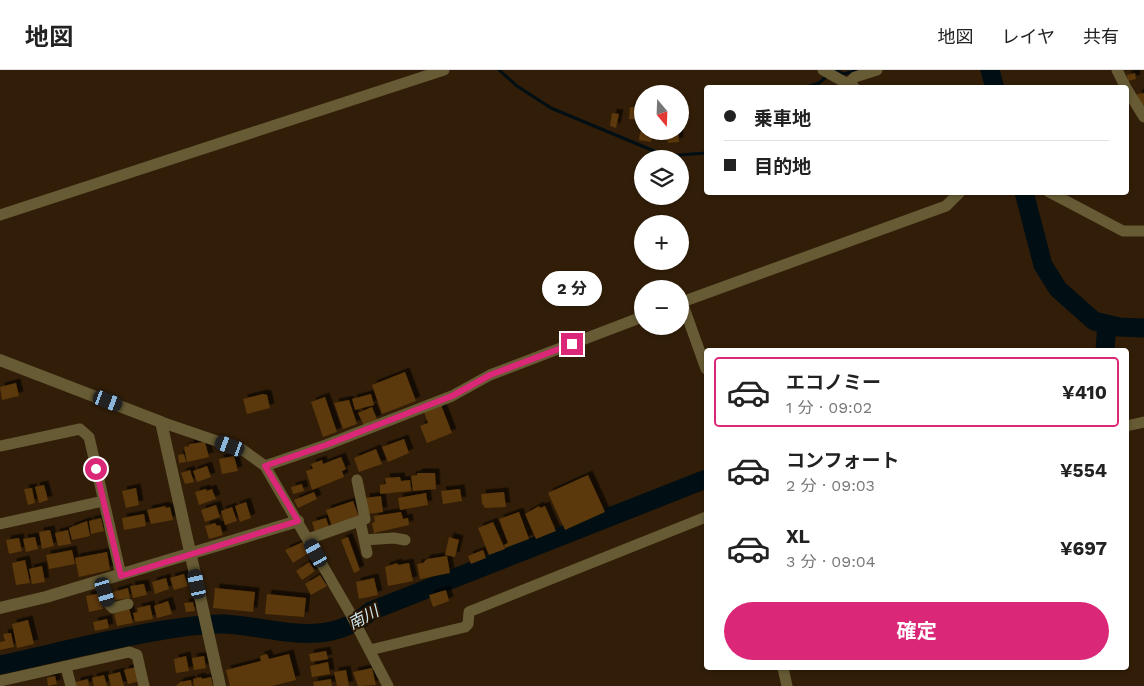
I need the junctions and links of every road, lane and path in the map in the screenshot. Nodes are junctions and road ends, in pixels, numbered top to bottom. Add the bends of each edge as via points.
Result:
1 (444, 70) edge
2 (822, 70) edge
3 (877, 70) edge
4 (1117, 70) edge
5 (850, 85) edge
6 (852, 85) edge
7 (1124, 85) edge
8 (1129, 93) edge
9 (1144, 117) edge
10 (957, 195) edge
11 (1055, 195) edge
12 (0, 215) edge
13 (1144, 231) edge
14 (689, 299) edge
15 (634, 320) edge
16 (689, 323) edge
17 (0, 360) edge
18 (704, 364) edge
19 (161, 422) junction
20 (1144, 422) edge
21 (1129, 425) edge
22 (0, 446) edge
23 (265, 466) junction
24 (357, 480) dead end
25 (103, 502) junction
26 (704, 518) edge
27 (298, 521) junction
28 (360, 521) junction
29 (0, 524) edge
30 (308, 539) junction
31 (364, 540) junction
32 (405, 540) dead end
33 (367, 553) dead end
34 (191, 554) junction
35 (121, 576) junction
36 (102, 581) junction
37 (128, 604) dead end
38 (0, 608) edge
39 (368, 646) junction
40 (66, 667) junction
41 (783, 670) edge
42 (0, 681) edge
43 (71, 686) edge
44 (144, 686) edge
45 (220, 686) edge
46 (388, 686) edge
47 (787, 686) edge

1 - 12 street
2 - 5 street
3 - 6 street via 855,78
4 - 7 street
8 - 9 street
10 - 14 street via 946,206
11 - 13 street via 1123,231
15 - 23 street via 490,375 452,396
16 - 18 street
17 - 19 street
19 - 23 street via 243,450
19 - 34 street
20 - 21 street
22 - 25 street via 82,429 89,437
23 - 27 street
24 - 28 street via 365,519
25 - 29 street
25 - 35 street
26 - 39 street via 471,611 465,627
27 - 30 street
27 - 34 street
28 - 30 street
28 - 31 street
30 - 39 street
31 - 32 street
31 - 33 street
34 - 35 street
34 - 45 street
35 - 36 street
36 - 37 street via 113,608
36 - 38 street
39 - 46 street
40 - 42 street
40 - 43 street
40 - 44 street via 132,652
41 - 47 street

